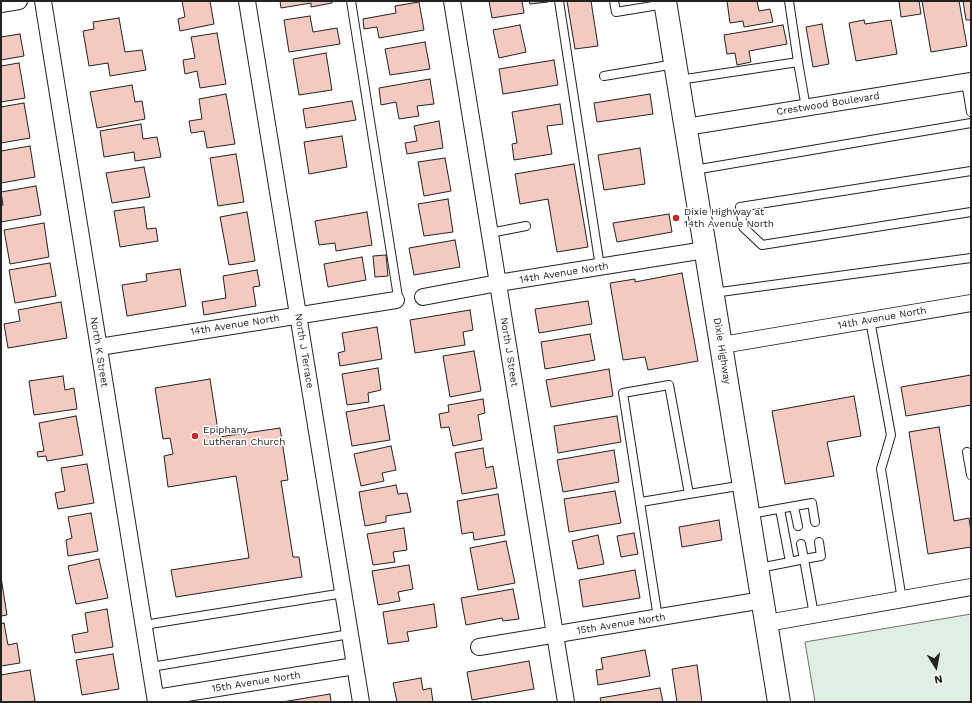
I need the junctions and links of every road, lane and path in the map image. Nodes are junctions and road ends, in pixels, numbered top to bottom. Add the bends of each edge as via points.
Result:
1 (43, 1) edge
2 (247, 1) edge
3 (351, 1) edge
4 (452, 1) edge
5 (559, 1) edge
6 (614, 1) edge
7 (789, 1) edge
8 (666, 2) edge
9 (798, 62) junction
10 (677, 72) junction
11 (604, 76) dead end
12 (969, 81) edge
13 (806, 108) junction
14 (971, 112) edge
15 (971, 123) edge
16 (686, 127) junction
17 (693, 170) junction
18 (971, 171) edge
19 (971, 212) edge
20 (526, 226) dead end
21 (490, 233) junction
22 (705, 250) junction
23 (971, 258) edge
24 (600, 267) junction
25 (498, 283) junction
26 (713, 293) junction
27 (423, 297) dead end
28 (396, 300) joint
29 (971, 303) edge
30 (298, 315) junction
31 (870, 320) junction
32 (722, 345) junction
33 (99, 347) junction
34 (967, 452) dead end
35 (971, 476) edge
36 (744, 485) junction
37 (689, 494) junction
38 (641, 502) junction
39 (794, 506) junction
40 (780, 509) junction
41 (749, 514) junction
42 (815, 522) dead end
43 (798, 526) dead end
44 (819, 542) dead end
45 (801, 544) dead end
46 (804, 559) junction
47 (790, 562) junction
48 (758, 568) junction
49 (971, 588) edge
50 (344, 593) junction
51 (763, 600) junction
52 (902, 600) junction
53 (814, 615) junction
54 (658, 618) junction
55 (767, 623) junction
56 (144, 625) junction
57 (350, 634) junction
58 (555, 634) junction
59 (479, 647) dead end
60 (356, 666) junction
61 (151, 667) junction
62 (156, 700) edge
63 (361, 702) edge
64 (566, 702) edge
65 (779, 702) edge

1 - 33 street, North K Street
2 - 30 street, North J Terrace
3 - 28 lane via 398,297
4 - 21 street, North J Street
5 - 24 lane
6 - 8 lane via 616,12
7 - 9 lane
8 - 10 main road, Dixie Highway
9 - 10 lane
9 - 13 lane
10 - 11 lane
10 - 16 main road, Dixie Highway
12 - 13 street, Crestwood Boulevard
12 - 14 lane
13 - 16 street, Crestwood Boulevard
15 - 17 lane
16 - 17 main road, Dixie Highway
17 - 22 main road, Dixie Highway
18 - 19 lane via 740,207 743,227 762,245
20 - 21 lane
21 - 25 street, North J Street
22 - 24 street, 14th Avenue North
22 - 26 main road, Dixie Highway
23 - 26 lane
24 - 25 street, 14th Avenue North
25 - 27 street, 14th Avenue North
25 - 58 street, North J Street
26 - 32 main road, Dixie Highway
28 - 30 street, 14th Avenue North
29 - 31 street, 14th Avenue North
30 - 33 street, 14th Avenue North
30 - 50 street, North J Terrace
31 - 32 street, 14th Avenue North
31 - 52 lane via 891,435 881,469
32 - 36 main road, Dixie Highway
33 - 56 street, North K Street
34 - 35 lane
36 - 37 lane
36 - 41 main road, Dixie Highway
37 - 38 lane
37 - 38 lane via 669,385 623,393
38 - 54 lane
39 - 40 lane
39 - 42 lane via 812,503
39 - 43 lane
40 - 41 lane
40 - 47 lane
41 - 48 main road, Dixie Highway
44 - 46 lane via 821,556
45 - 46 lane
46 - 47 lane
46 - 53 lane
47 - 48 lane
48 - 51 main road, Dixie Highway
49 - 52 street
50 - 56 lane
50 - 57 street, North J Terrace
51 - 54 street, 15th Avenue North
51 - 55 main road, Dixie Highway
52 - 53 street
53 - 55 street
54 - 58 street, 15th Avenue North
55 - 65 main road, Dixie Highway
56 - 61 street, North K Street
57 - 60 street, North J Terrace
57 - 61 lane
58 - 59 street, 15th Avenue North
58 - 64 street, North J Street
60 - 62 street, 15th Avenue North
60 - 63 street, North J Terrace
61 - 62 street, North K Street

